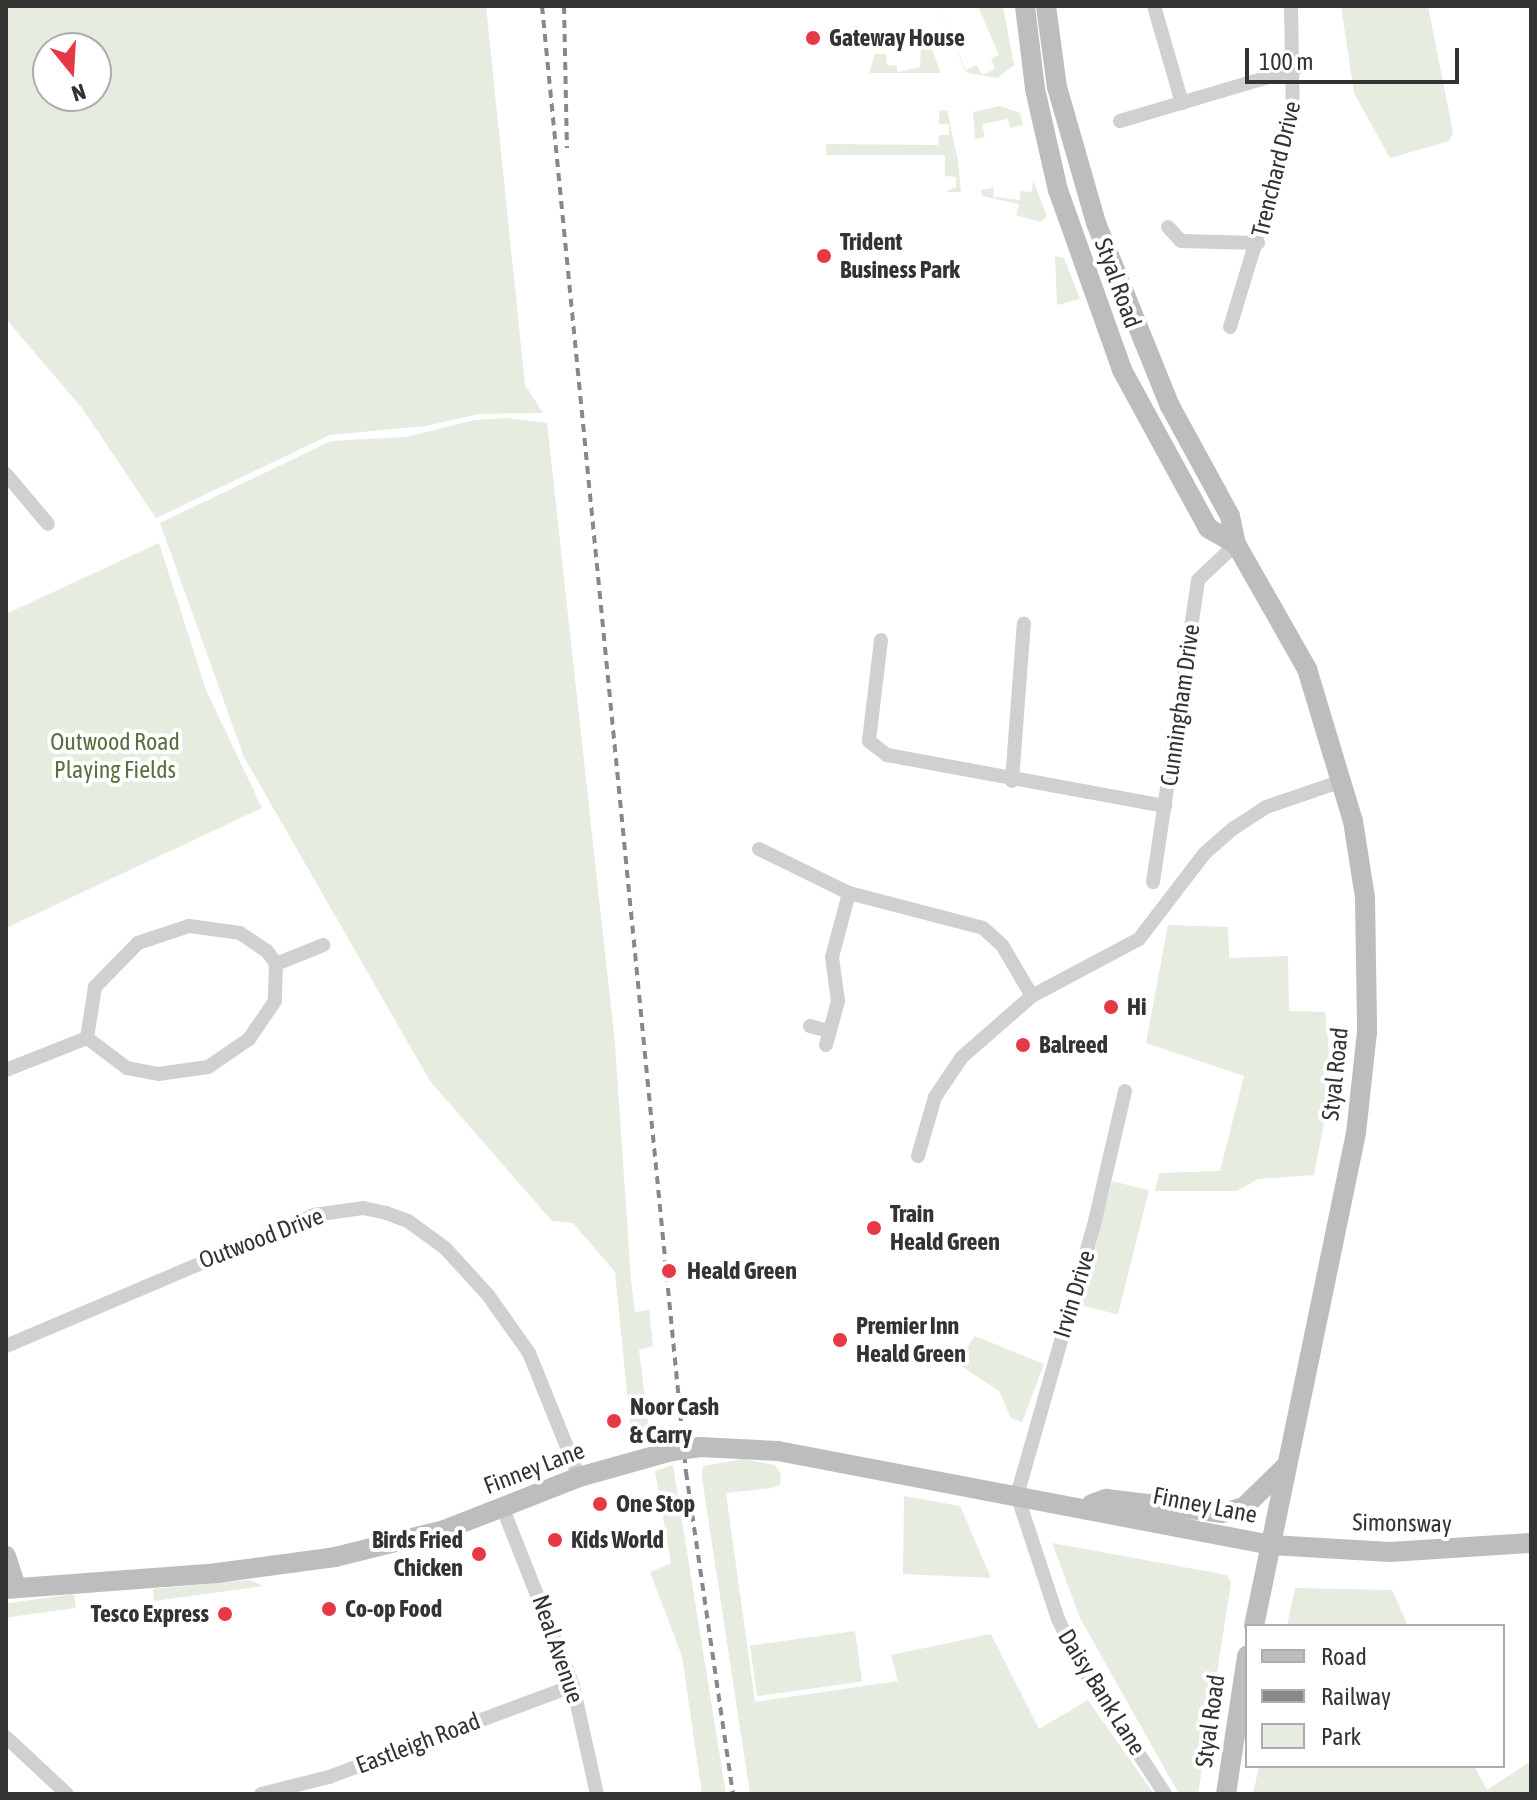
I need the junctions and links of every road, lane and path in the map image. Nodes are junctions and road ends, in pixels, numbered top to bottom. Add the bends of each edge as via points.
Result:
1 (1025, 6) edge
2 (1046, 6) edge
3 (1154, 6) edge
4 (1291, 6) edge
5 (1295, 69) junction
6 (1182, 103) junction
7 (1120, 121) dead end
8 (1168, 227) dead end
9 (1258, 243) junction
10 (1230, 327) dead end
11 (6, 474) edge
12 (48, 524) dead end
13 (1236, 544) junction
14 (1024, 623) dead end
15 (881, 640) dead end
16 (1012, 781) junction
17 (1342, 781) junction
18 (1165, 806) junction
19 (759, 849) dead end
20 (1153, 882) dead end
21 (849, 893) junction
22 (323, 945) dead end
23 (276, 964) junction
24 (1032, 996) junction
25 (810, 1026) dead end
26 (87, 1038) junction
27 (6, 1070) edge
28 (1125, 1091) dead end
29 (918, 1156) dead end
30 (6, 1346) edge
31 (1289, 1461) junction
32 (579, 1477) junction
33 (1017, 1495) junction
34 (1081, 1508) junction
35 (503, 1509) junction
36 (1531, 1543) edge
37 (1271, 1545) junction
38 (6, 1556) edge
39 (11, 1588) edge
40 (1254, 1624) edge
41 (1245, 1669) edge
42 (573, 1686) junction
43 (6, 1737) edge
44 (67, 1794) edge
45 (261, 1794) edge
46 (597, 1794) edge
47 (1165, 1794) edge
48 (1226, 1794) edge

1 - 13 main road, Styal Road via 1035,89 1058,190 1122,370 1208,528
2 - 13 main road, Styal Road via 1057,87 1096,223 1170,406 1230,516
3 - 6 street
4 - 5 street, Trenchard Drive
5 - 6 street
5 - 9 street, Trenchard Drive via 1293,120
6 - 7 street
8 - 9 street via 1181,241
9 - 10 street, Trenchard Drive
11 - 12 street
13 - 17 main road, Styal Road via 1307,669
13 - 18 street, Cunningham Drive via 1198,580
14 - 16 street
15 - 16 street via 869,741 887,755
16 - 18 street
17 - 24 street via 1266,807 1234,828 1205,853 1139,939
17 - 31 main road, Styal Road via 1365,898 1367,1032 1356,1133
18 - 20 street, Cunningham Drive
19 - 21 street
21 - 24 street via 983,928 1002,945
21 - 25 street via 832,957 838,1001 828,1038
22 - 23 street
23 - 26 street via 279,985 269,1013 236,1051 208,1067 142,1072 111,1060
23 - 26 street via 240,933 189,926 160,933 138,943 95,987
24 - 29 street via 962,1057 944,1080
26 - 27 street
28 - 33 street, Irvin Drive via 1094,1225
30 - 32 street, Outwood Drive via 314,1215 339,1209 374,1211 408,1221 445,1248 488,1295 529,1353
31 - 34 main road, Finney Lane via 1256,1498 1223,1513 1106,1499
31 - 37 main road, Styal Road
32 - 33 main road, Finney Lane, bridge via 699,1447 778,1451
32 - 35 main road, Finney Lane
33 - 34 main road, Finney Lane
33 - 47 street, Daisy Bank Lane via 1068,1641
34 - 37 main road, Finney Lane
35 - 39 main road, Finney Lane via 395,1544 276,1567
35 - 42 street, Neal Avenue
36 - 37 main road, Simonsway via 1390,1552
37 - 40 main road, Styal Road
38 - 39 main road
41 - 48 main road, Styal Road
42 - 45 street, Eastleigh Road via 329,1777
42 - 46 street, Neal Avenue
43 - 44 street

